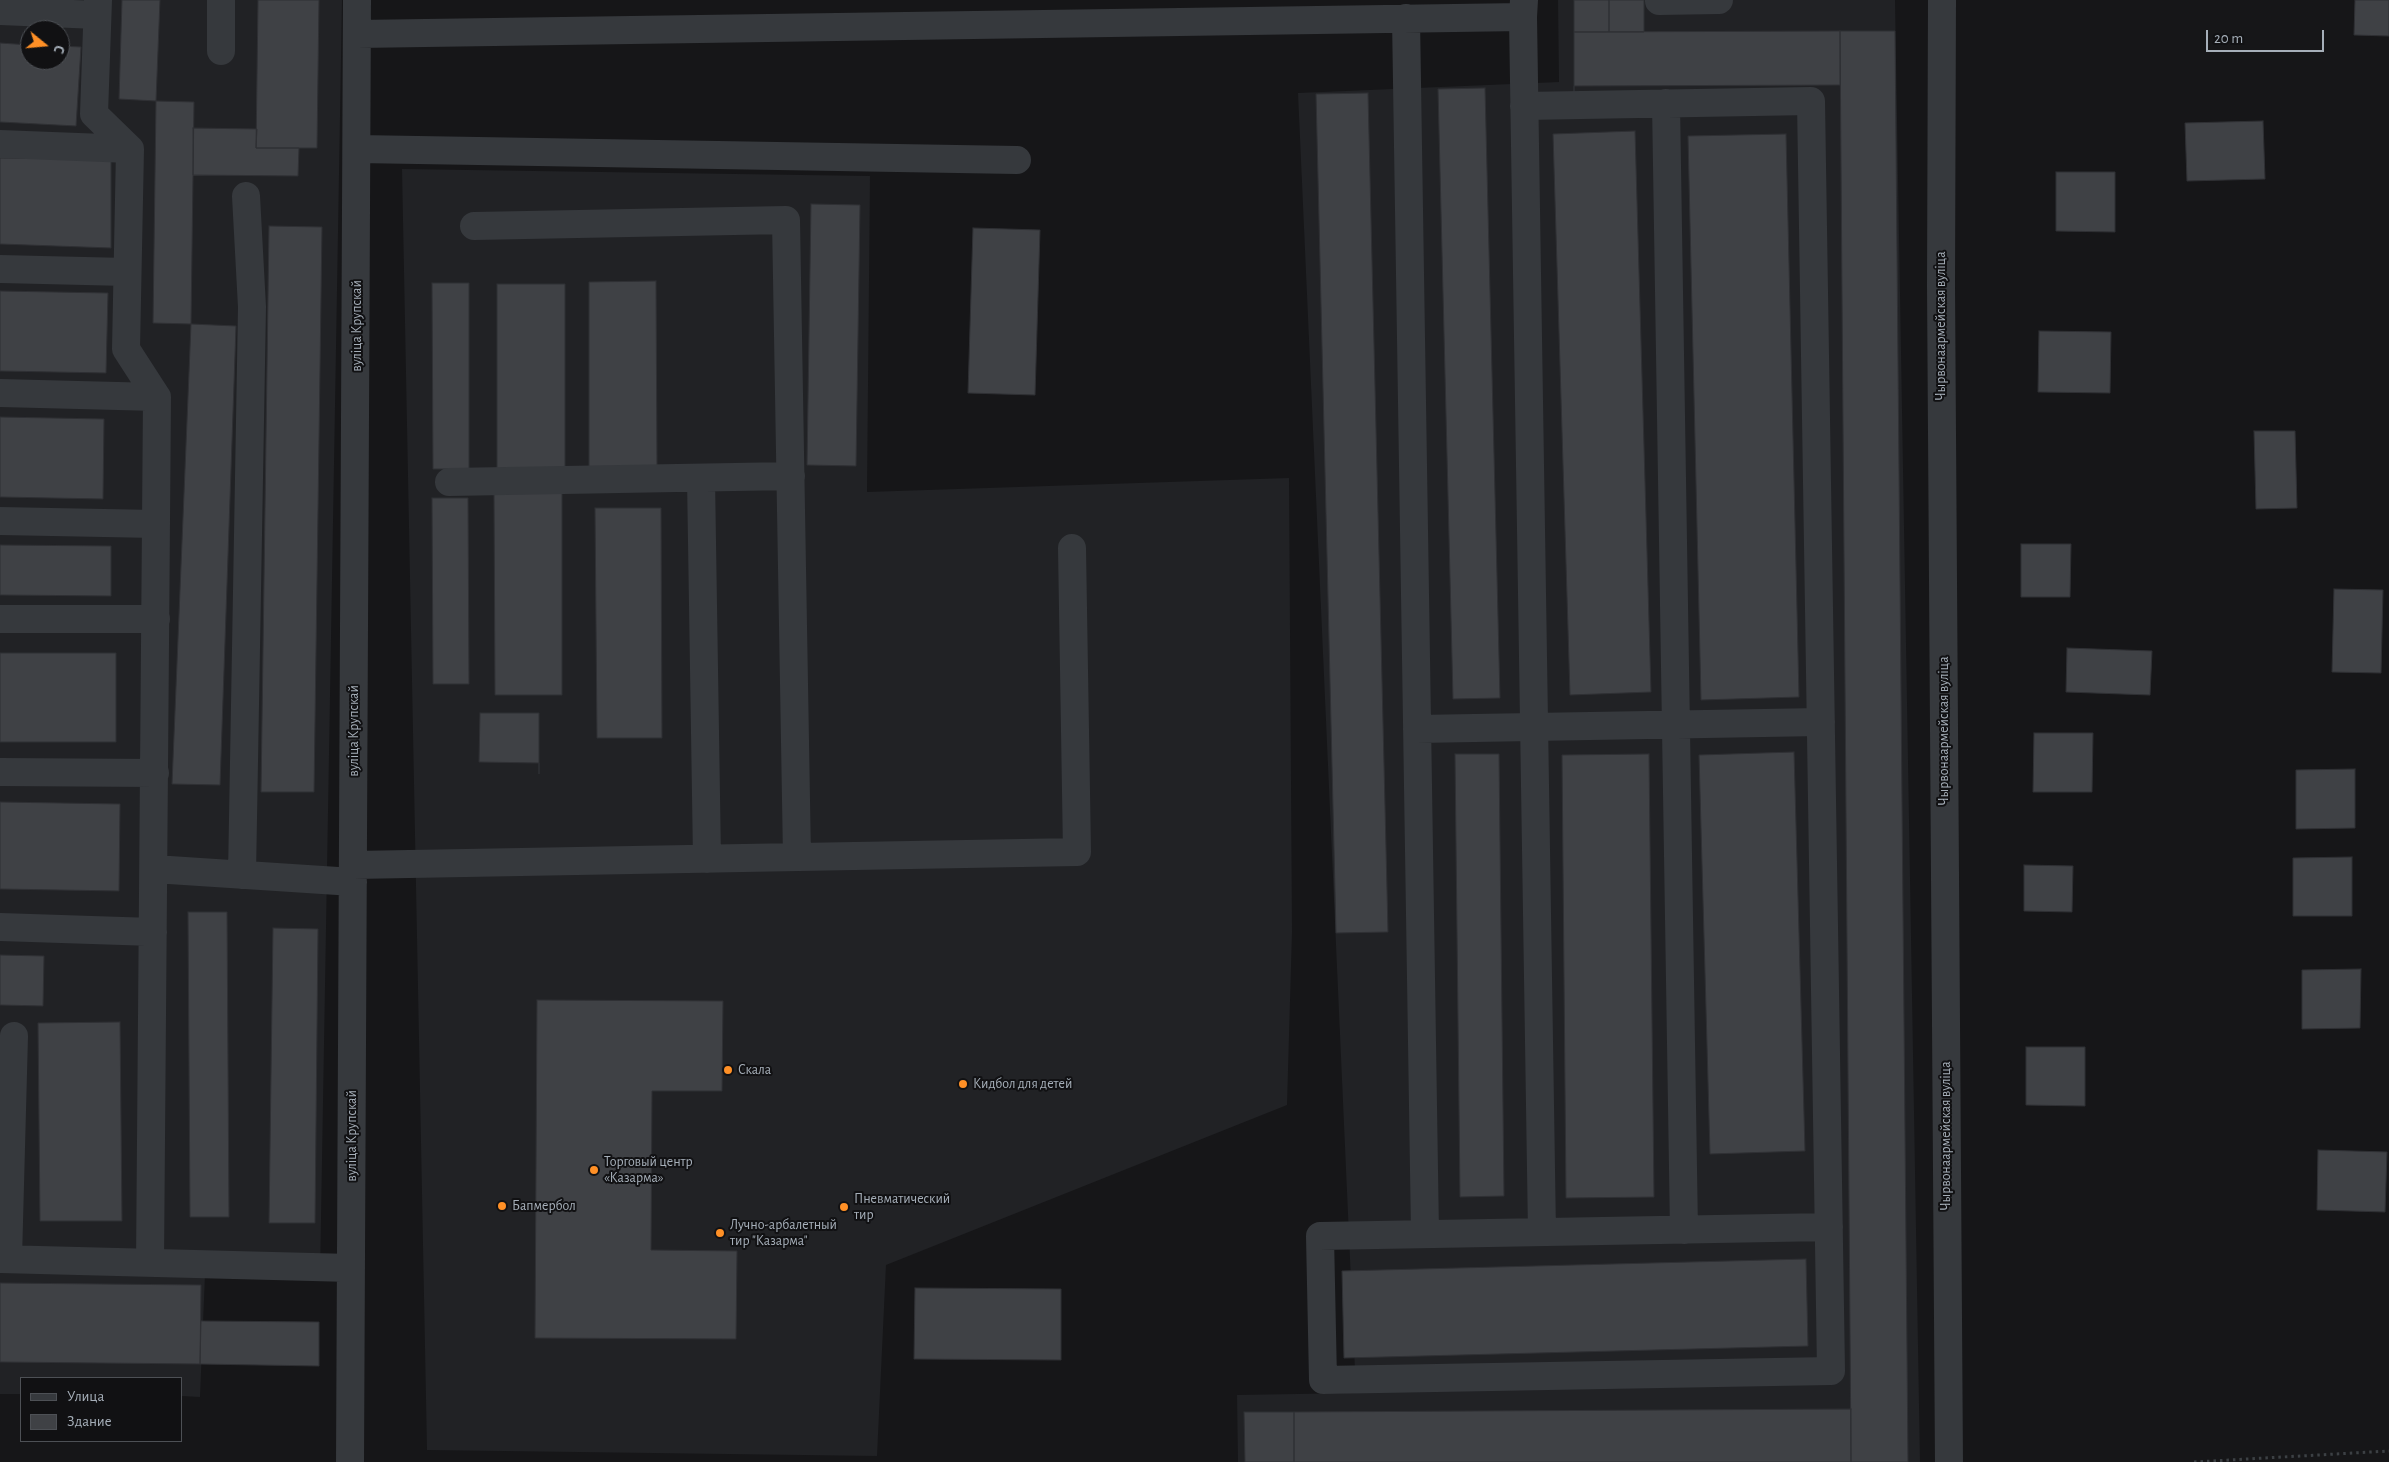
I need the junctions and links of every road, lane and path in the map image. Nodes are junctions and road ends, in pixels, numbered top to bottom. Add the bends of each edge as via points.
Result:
1 (220, 0) edge
2 (357, 0) edge
3 (1720, 0) edge
4 (1942, 0) edge
5 (1659, 1) dead end
6 (97, 8) edge
7 (1524, 8) edge
8 (0, 11) edge
9 (1406, 18) junction
10 (357, 34) junction
11 (221, 51) dead end
12 (1666, 103) junction
13 (1524, 106) junction
14 (0, 144) edge
15 (130, 149) junction
16 (358, 149) junction
17 (1017, 160) dead end
18 (246, 196) dead end
19 (474, 226) dead end
20 (0, 269) edge
21 (127, 272) junction
22 (0, 393) edge
23 (157, 397) junction
24 (791, 476) junction
25 (701, 478) junction
26 (449, 482) dead end
27 (0, 521) edge
28 (156, 524) junction
29 (1072, 548) dead end
30 (0, 619) edge
31 (156, 619) junction
32 (1821, 722) junction
33 (1675, 725) junction
34 (1534, 727) junction
35 (1417, 729) junction
36 (0, 772) edge
37 (155, 774) junction
38 (797, 857) junction
39 (707, 859) junction
40 (154, 869) junction
41 (353, 873) junction
42 (242, 875) junction
43 (0, 927) edge
44 (153, 932) junction
45 (14, 1036) dead end
46 (1829, 1227) junction
47 (1684, 1230) junction
48 (1542, 1232) junction
49 (1425, 1234) junction
50 (4, 1259) edge
51 (150, 1263) junction
52 (351, 1268) junction
53 (2389, 1451) edge
54 (350, 1462) edge
55 (1948, 1462) edge
56 (2194, 1462) edge

1 - 11 street
2 - 10 street, вуліца Крупскай
3 - 5 street
4 - 55 street, Чырвонаармейская вуліца
6 - 8 street
6 - 15 street via 94,114
7 - 9 street
7 - 13 street
9 - 10 street
9 - 35 street
10 - 16 street, вуліца Крупскай
12 - 13 street
12 - 32 street via 1811,101
12 - 33 street
13 - 34 street
14 - 15 street
15 - 21 street
16 - 17 street
16 - 41 street, вуліца Крупскай
18 - 42 street via 252,307
19 - 24 street via 786,220
20 - 21 street
21 - 23 street via 126,349
22 - 23 street
23 - 28 street
24 - 25 street
24 - 38 street
25 - 26 street
25 - 39 street
27 - 28 street
28 - 31 street
29 - 38 street via 1077,852
30 - 31 street
31 - 37 street
32 - 33 street
32 - 46 street
33 - 34 street
33 - 47 street
34 - 35 street
34 - 48 street
35 - 49 street
36 - 37 street
37 - 40 street
38 - 39 street
39 - 41 street
40 - 42 street
40 - 44 street
41 - 42 street
41 - 52 street, вуліца Крупскай
43 - 44 street
44 - 51 street
45 - 50 street
46 - 47 street
46 - 49 street via 1831,1371 1323,1380 1320,1236
47 - 48 street
48 - 49 street
50 - 51 street
51 - 52 street
52 - 54 street, вуліца Крупскай
53 - 56 path

